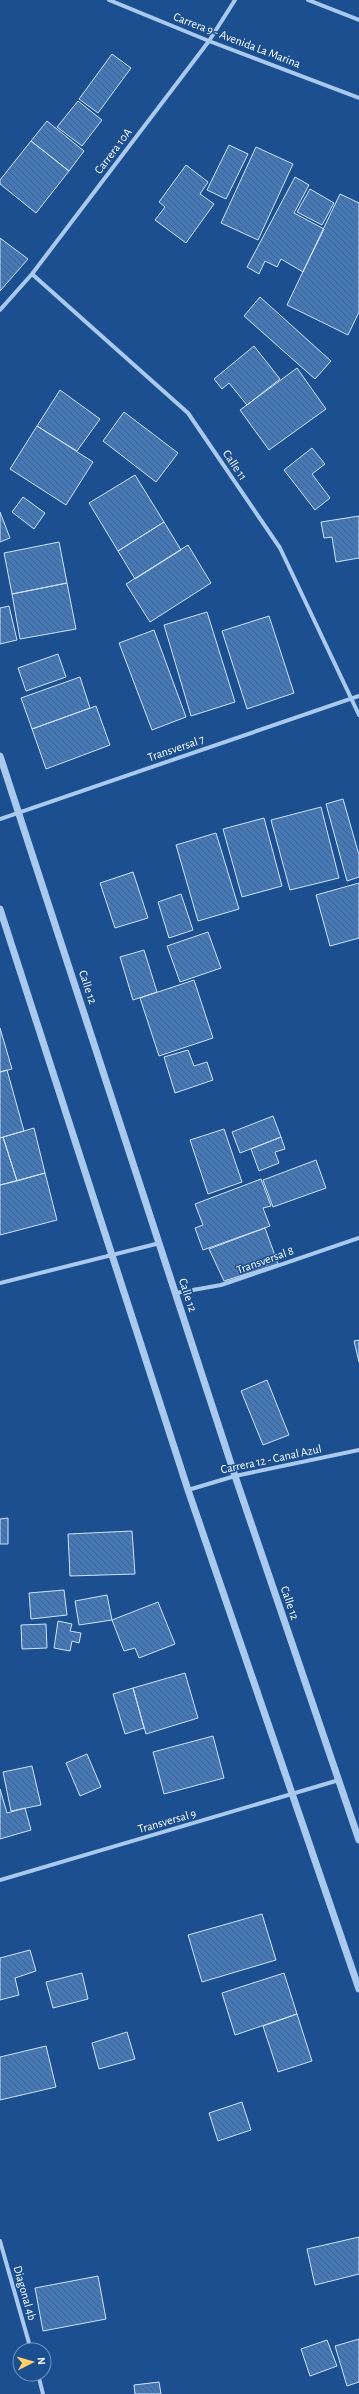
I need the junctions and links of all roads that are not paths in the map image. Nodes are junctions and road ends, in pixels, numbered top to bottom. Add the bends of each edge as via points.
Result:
1 (109, 0) edge
2 (236, 0) edge
3 (308, 0) edge
4 (359, 20) edge
5 (209, 41) junction
6 (359, 98) edge
7 (32, 274) junction
8 (0, 310) edge
9 (359, 696) edge
10 (350, 698) junction
11 (359, 714) edge
12 (0, 756) edge
13 (20, 813) junction
14 (0, 819) edge
15 (0, 909) edge
16 (359, 1238) edge
17 (160, 1243) junction
18 (112, 1254) junction
19 (0, 1283) edge
20 (176, 1293) junction
21 (359, 1450) edge
22 (235, 1476) junction
23 (188, 1490) junction
24 (340, 1780) junction
25 (292, 1796) junction
26 (359, 1840) edge
27 (0, 1880) edge
28 (359, 1989) edge
29 (0, 2241) edge
30 (29, 2342) edge
31 (40, 2382) edge
32 (43, 2394) edge

1 - 5 street, Carrera 9 - Avenida La Marina
2 - 5 street, Carrera 10A
3 - 4 street
5 - 6 street, Carrera 9 - Avenida La Marina
5 - 7 street, Carrera 10A
7 - 8 street, Carrera 10A
7 - 10 street, Calle 11 via 188,413 280,548
9 - 10 street, Transversal 7
10 - 11 street, Calle 11
10 - 13 street, Transversal 7
12 - 13 street, Calle 12
13 - 14 street, Transversal 7
13 - 17 street, Calle 12
15 - 18 street
16 - 20 street, Transversal 8 via 221,1286
17 - 18 street
17 - 20 street, Calle 12
18 - 19 street
18 - 23 street
20 - 22 street, Calle 12
21 - 22 street, Carrera 12 - Canal Azul
22 - 23 street, Carrera 12 - Canal Azul
22 - 24 street, Calle 12
23 - 25 street
24 - 25 street, Transversal 9
24 - 26 street, Calle 12
25 - 27 street, Transversal 9
25 - 28 street
29 - 30 street, Diagonal 4b
31 - 32 street

